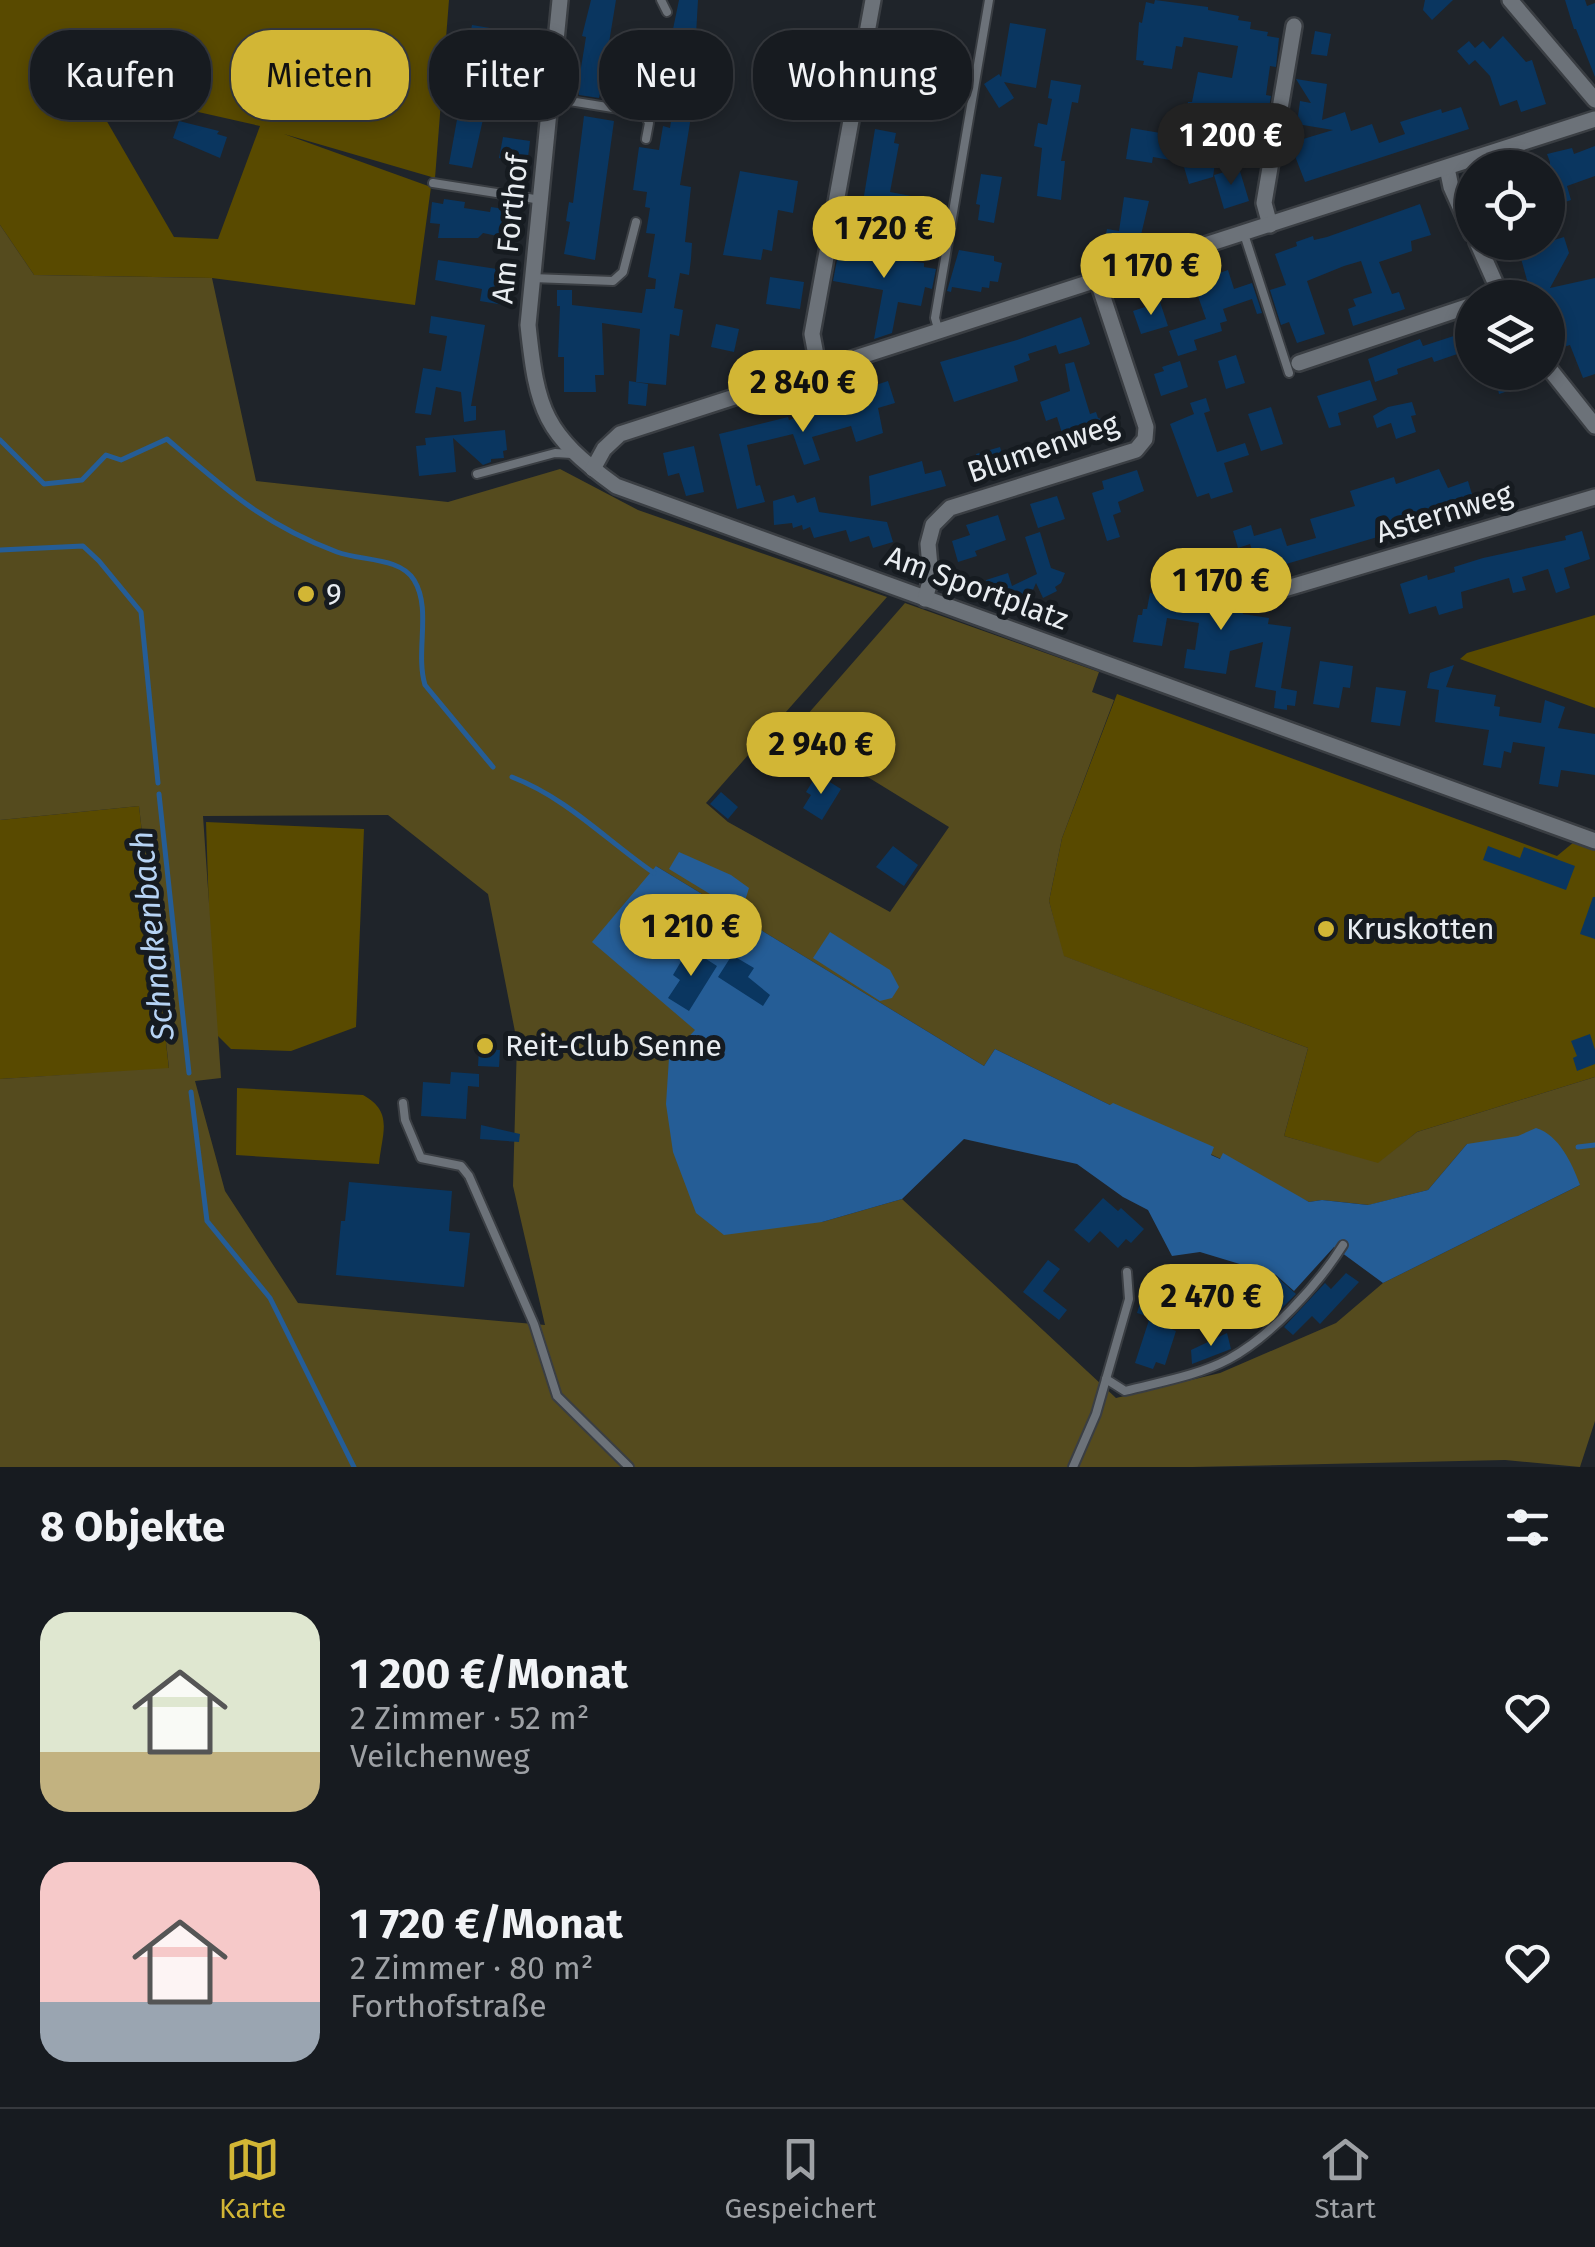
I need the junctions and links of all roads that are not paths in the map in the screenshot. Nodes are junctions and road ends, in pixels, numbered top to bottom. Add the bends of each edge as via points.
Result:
1 (560, 0) edge
2 (660, 0) edge
3 (873, 0) edge
4 (989, 0) edge
5 (1510, 0) edge
6 (667, 12) dead end
7 (1294, 26) dead end
8 (557, 30) edge
9 (1595, 100) edge
10 (1595, 119) edge
11 (549, 120) edge
12 (648, 120) edge
13 (646, 139) dead end
14 (1447, 168) junction
15 (434, 183) dead end
16 (1455, 195) edge
17 (541, 200) junction
18 (636, 222) dead end
19 (1270, 224) junction
20 (1243, 234) junction
21 (532, 278) junction
22 (1098, 282) junction
23 (1455, 312) edge
24 (939, 332) junction
25 (1294, 368) joint
26 (819, 371) junction
27 (1565, 388) edge
28 (1595, 426) edge
29 (572, 454) junction
30 (593, 470) junction
31 (477, 474) dead end
32 (1595, 497) edge
33 (925, 598) junction
34 (1250, 600) dead end
35 (1595, 841) edge
36 (403, 1103) dead end
37 (1342, 1246) dead end
38 (1127, 1272) dead end
39 (1106, 1379) junction
40 (629, 1467) edge
41 (1072, 1467) edge

1 - 8 street, Am Forthof
2 - 6 lane
3 - 26 street via 812,334
4 - 24 lane via 935,318
5 - 9 street
7 - 19 street via 1264,204
10 - 14 street
11 - 17 street, Am Forthof
12 - 13 lane
14 - 16 street
14 - 19 street
15 - 17 lane
17 - 21 street, Am Forthof
18 - 21 lane via 623,272 613,281
19 - 20 street
20 - 22 street
20 - 25 lane
21 - 29 street, Am Forthof via 533,372 546,418
22 - 24 street
22 - 33 street, Blumenweg via 1145,439 1136,450 950,508 933,525
23 - 25 street
24 - 26 street
26 - 30 street via 620,434
27 - 28 street
29 - 30 street, Am Sportplatz
29 - 31 lane
30 - 33 street, Am Sportplatz via 616,486
32 - 34 street, Asternweg
33 - 35 street, Am Sportplatz
36 - 40 lane via 420,1158 461,1166 469,1176 534,1324 557,1396
37 - 39 lane via 1268,1332 1228,1360 1125,1391
38 - 39 lane via 1129,1299
39 - 41 lane

